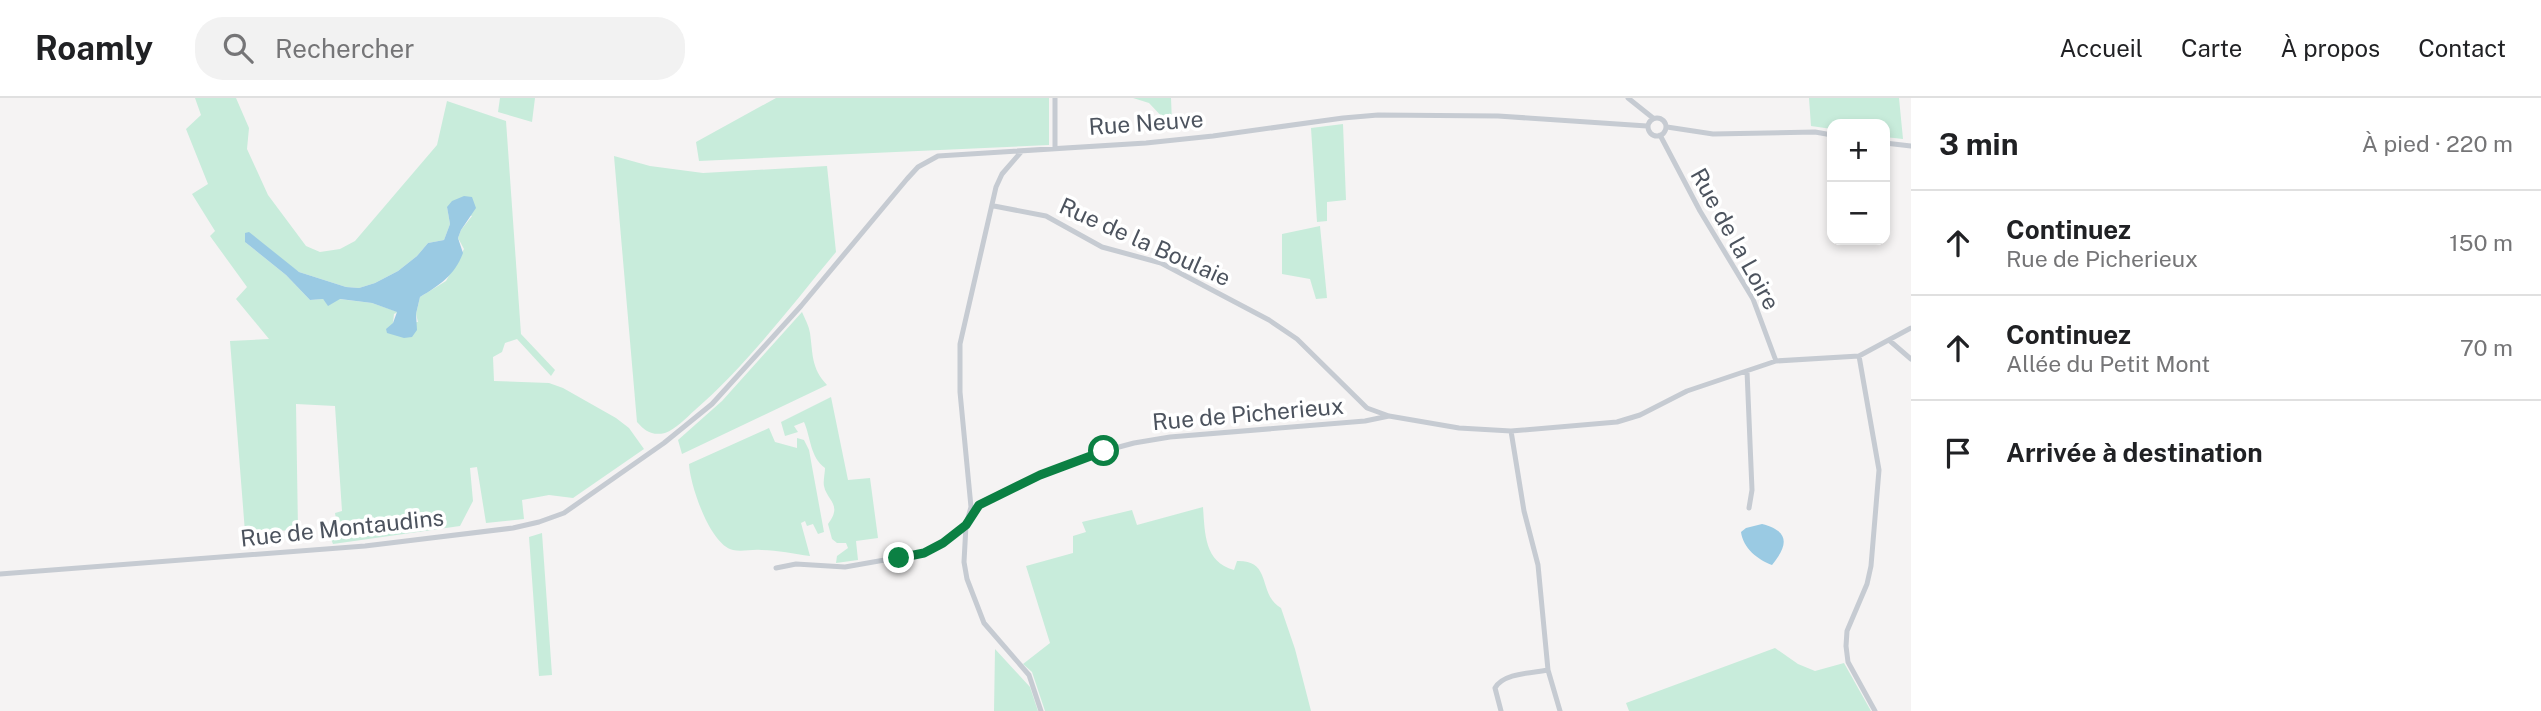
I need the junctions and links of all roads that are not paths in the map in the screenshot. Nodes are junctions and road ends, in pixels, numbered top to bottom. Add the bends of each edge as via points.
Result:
1 (1055, 98) edge
2 (1628, 98) edge
3 (1653, 118) junction
4 (1647, 126) junction
5 (1667, 127) junction
6 (1827, 134) edge
7 (1660, 135) junction
8 (1890, 144) edge
9 (1911, 146) edge
10 (1055, 147) junction
11 (1021, 152) junction
12 (907, 179) joint
13 (994, 206) junction
14 (1911, 328) edge
15 (1890, 341) junction
16 (1859, 356) junction
17 (1911, 359) edge
18 (1776, 361) junction
19 (1747, 371) junction
20 (1364, 405) junction
21 (1389, 416) junction
22 (1359, 422) junction
23 (1511, 431) junction
24 (1749, 508) dead end
25 (966, 525) junction
26 (776, 568) dead end
27 (0, 574) edge
28 (1548, 670) junction
29 (1041, 711) edge
30 (1501, 711) edge
31 (1560, 711) edge
32 (1875, 711) edge

1 - 10 street
2 - 3 street
3 - 4 street
3 - 5 street
4 - 7 street
4 - 10 street, Rue Neuve via 1498,116 1378,115 1146,143
5 - 6 street via 1713,134
5 - 7 street
7 - 18 street, Rue de la Loire via 1753,299
8 - 9 street
10 - 11 street, Rue Neuve
11 - 12 street, Rue Neuve via 937,156
11 - 13 street via 1002,174
12 - 27 street, Rue de Montaudins via 712,404 564,513 527,525 365,546
13 - 20 street, Rue de la Boulaie via 1046,216 1102,247 1161,263 1269,320 1297,339
13 - 25 street via 960,344 971,507
14 - 15 street
15 - 16 street
15 - 17 street
16 - 18 street, Rue de la Boulaie
16 - 32 street via 1879,470 1871,566 1847,631 1846,646 1848,662
18 - 19 street, Rue de la Boulaie
19 - 23 street, Rue de la Boulaie via 1617,422
19 - 24 street
20 - 21 street, Rue de la Boulaie
20 - 22 street via 1365,416
21 - 22 street, Rue de Picherieux
21 - 23 street, Rue de la Boulaie
22 - 25 street, Rue de Picherieux via 1170,437 1104,451 979,505
23 - 28 street via 1538,565
25 - 26 street, Rue de Picherieux via 924,553 845,567
25 - 29 street via 967,579 984,623 1028,675
28 - 30 street via 1498,682 1495,688
28 - 31 street

